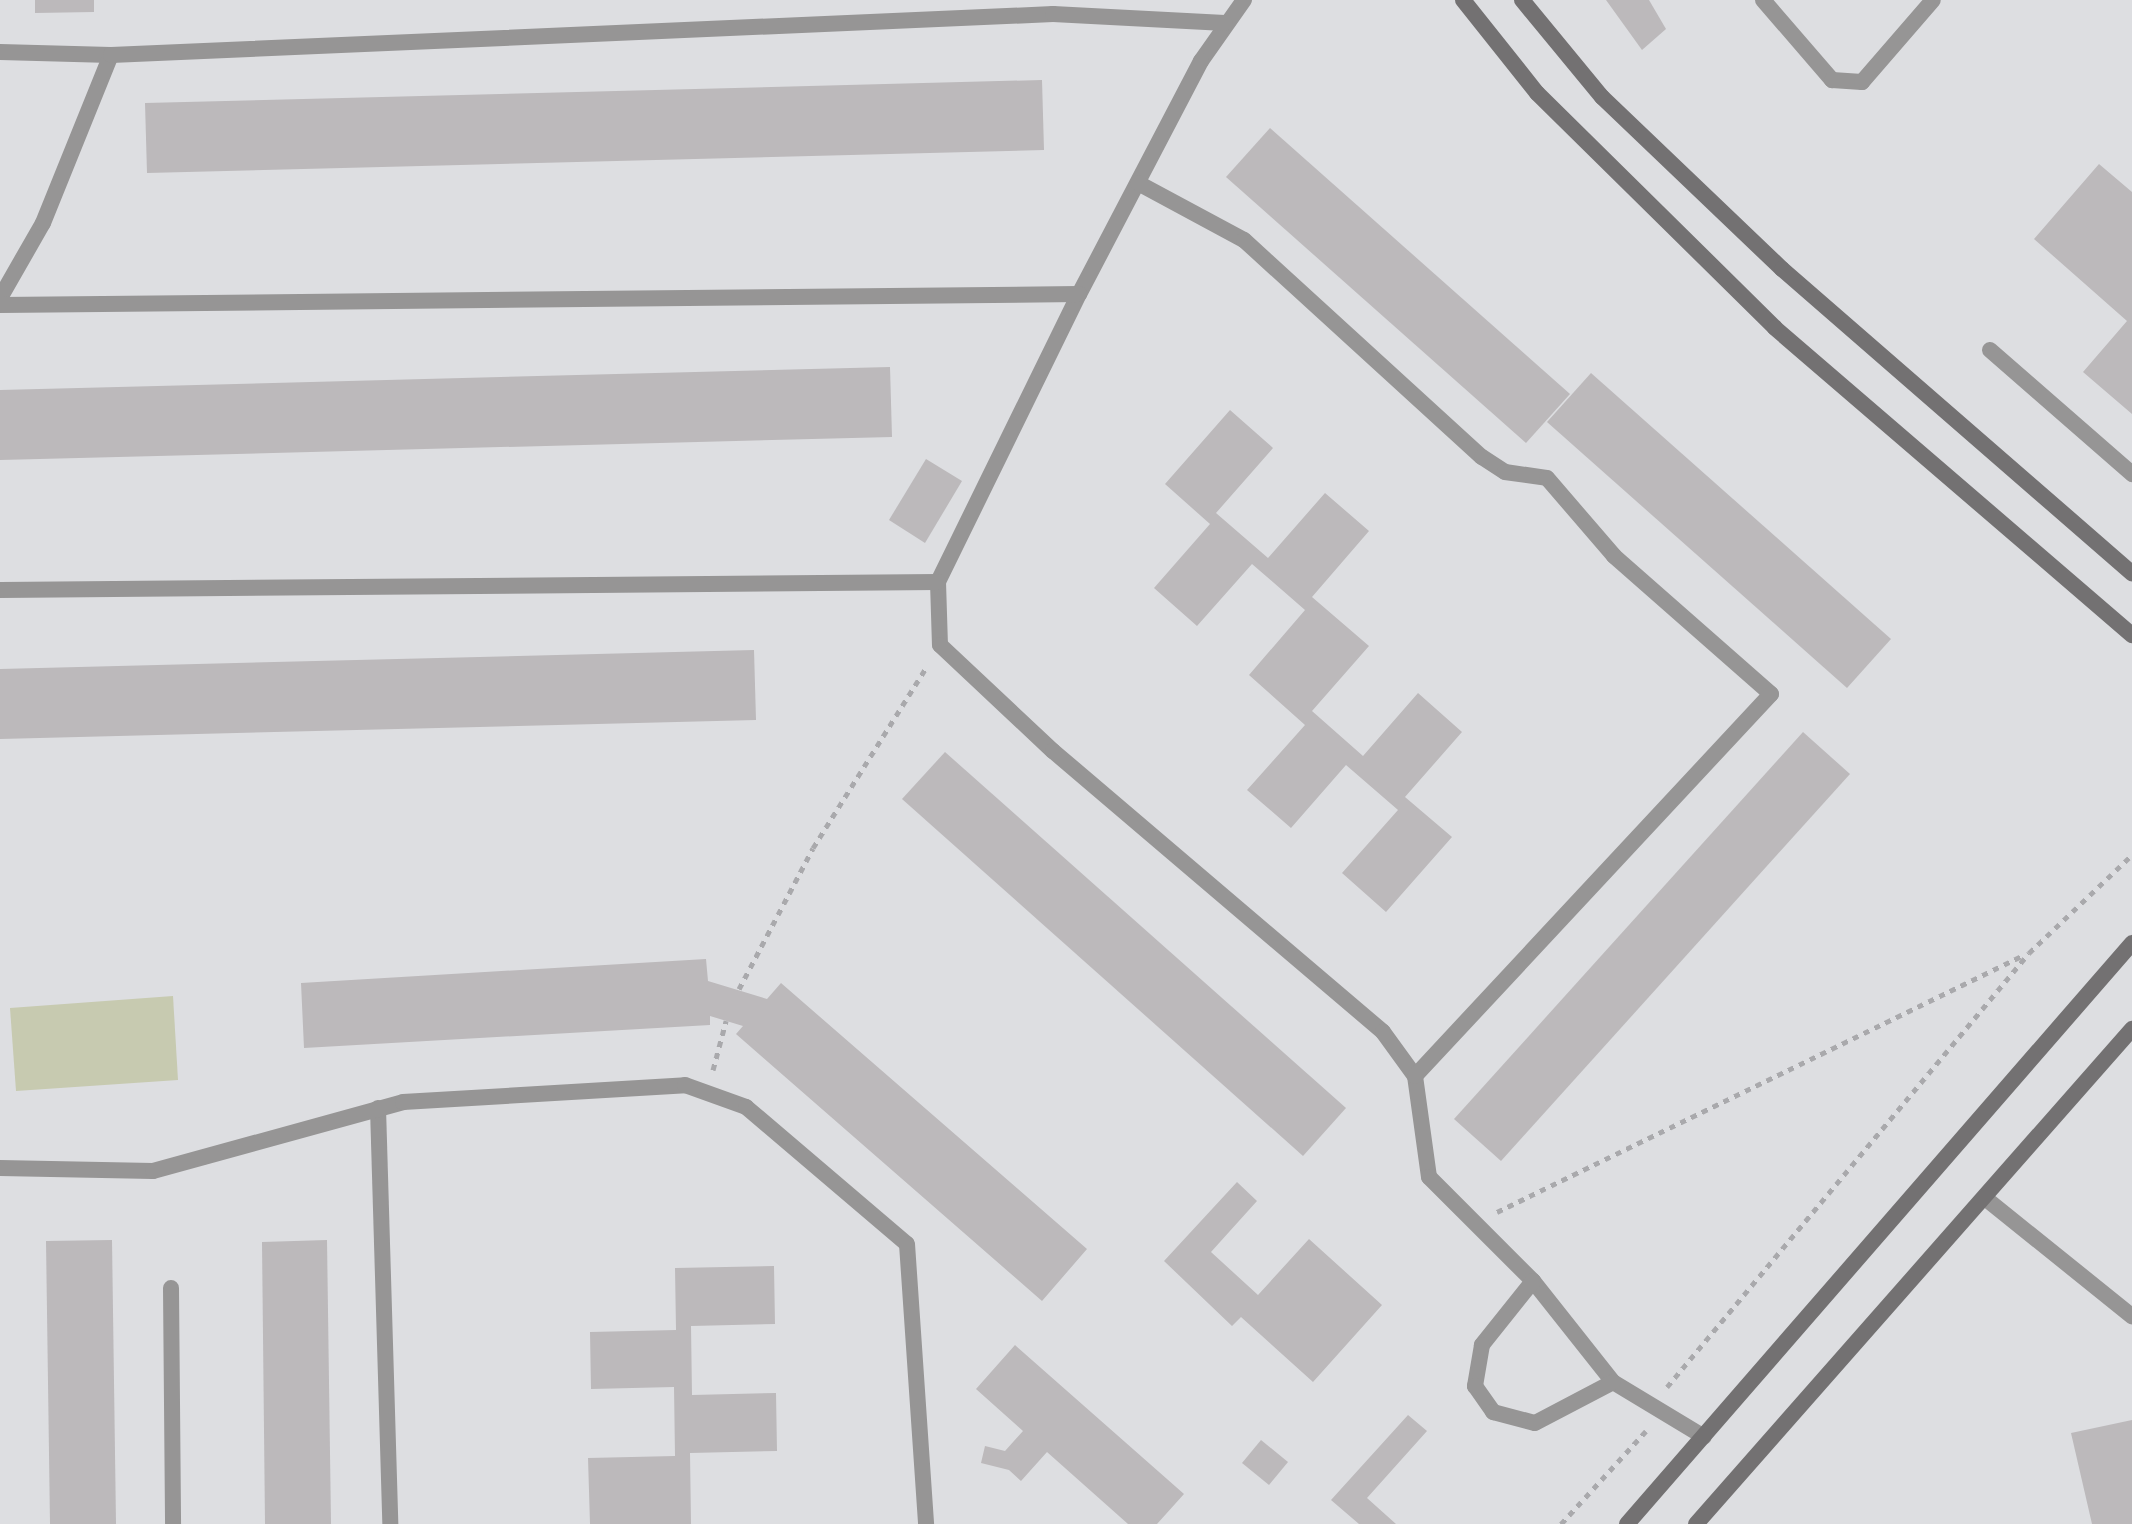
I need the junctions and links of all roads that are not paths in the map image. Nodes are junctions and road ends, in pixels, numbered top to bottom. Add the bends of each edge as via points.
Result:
1 (1244, 0) edge
2 (1463, 0) edge
3 (1522, 0) edge
4 (1763, 0) edge
5 (1933, 0) edge
6 (1225, 23) junction
7 (0, 52) edge
8 (111, 55) junction
9 (1138, 183) junction
10 (1079, 294) junction
11 (0, 298) edge
12 (0, 305) edge
13 (1990, 350) dead end
14 (2132, 474) edge
15 (2132, 573) edge
16 (938, 582) junction
17 (0, 590) edge
18 (2132, 635) edge
19 (2132, 943) edge
20 (2132, 1029) edge
21 (1415, 1076) junction
22 (378, 1108) junction
23 (0, 1168) edge
24 (1985, 1198) junction
25 (1533, 1281) junction
26 (171, 1288) dead end
27 (2132, 1316) edge
28 (1613, 1382) junction
29 (1704, 1437) junction
30 (173, 1524) edge
31 (390, 1524) edge
32 (926, 1524) edge
33 (1627, 1524) edge
34 (1696, 1524) edge

1 - 6 lane
2 - 18 main road via 1537,93 1775,328
3 - 15 main road via 1602,97 1782,269
4 - 5 lane via 1832,80 1862,82
6 - 8 lane via 1053,14
6 - 9 lane
7 - 8 lane
8 - 11 lane via 43,223
9 - 10 lane
9 - 21 lane via 1244,240 1482,457 1505,472 1547,478 1614,556 1771,694
10 - 12 lane
10 - 16 lane
13 - 14 lane
16 - 17 lane
16 - 21 lane via 940,645 1053,751 1383,1032
19 - 29 main road
20 - 24 main road
21 - 25 lane via 1429,1177
22 - 23 lane via 153,1171
22 - 31 lane
22 - 32 lane via 403,1102 685,1085 746,1107 907,1244
24 - 27 lane
24 - 34 main road
25 - 28 lane
25 - 28 lane via 1482,1345 1475,1386 1493,1412 1535,1423
26 - 30 lane
28 - 29 lane
29 - 33 main road

